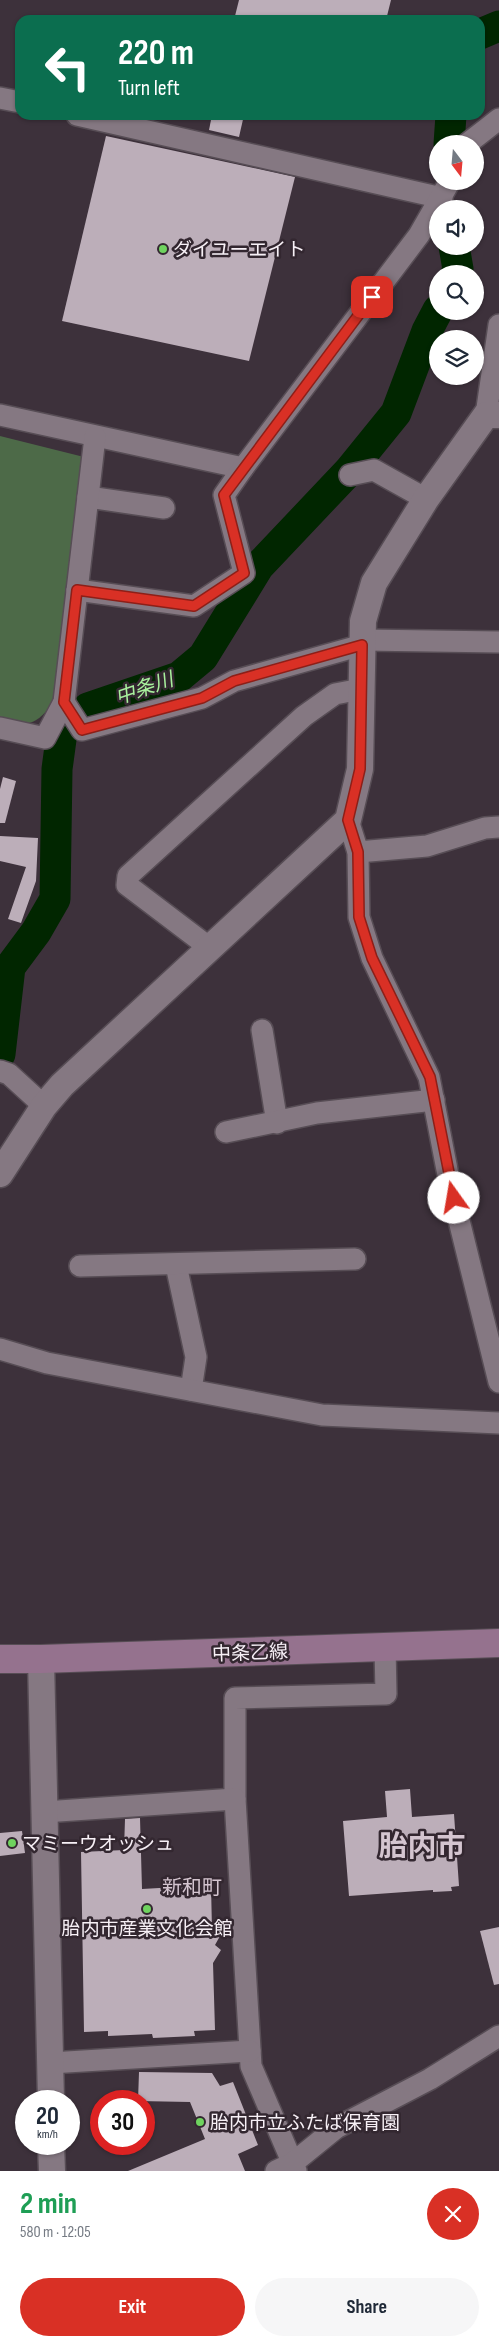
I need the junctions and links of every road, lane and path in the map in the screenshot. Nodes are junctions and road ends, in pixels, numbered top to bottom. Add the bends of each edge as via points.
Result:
1 (0, 98) edge
2 (15, 101) edge
3 (499, 119) edge
4 (102, 120) edge
5 (479, 135) edge
6 (429, 186) edge
7 (445, 190) edge
8 (499, 325) edge
9 (0, 415) edge
10 (492, 415) edge
11 (95, 437) junction
12 (243, 468) junction
13 (350, 475) dead end
14 (88, 497) junction
15 (426, 499) junction
16 (164, 508) dead end
17 (77, 590) junction
18 (362, 642) junction
19 (499, 642) edge
20 (361, 689) junction
21 (64, 702) junction
22 (0, 728) edge
23 (348, 820) junction
24 (499, 827) edge
25 (358, 852) junction
26 (210, 948) junction
27 (262, 1030) dead end
28 (0, 1071) edge
29 (434, 1100) junction
30 (44, 1106) junction
31 (276, 1123) junction
32 (226, 1132) dead end
33 (0, 1174) edge
34 (355, 1259) dead end
35 (176, 1265) junction
36 (80, 1266) dead end
37 (494, 1340) edge
38 (0, 1349) edge
39 (499, 1382) edge
40 (192, 1390) junction
41 (499, 1423) edge
42 (499, 1643) edge
43 (385, 1647) junction
44 (0, 1658) edge
45 (41, 1660) junction
46 (235, 1799) junction
47 (44, 1812) junction
48 (499, 2036) edge
49 (250, 2051) junction
50 (50, 2062) junction
51 (50, 2090) edge
52 (51, 2155) edge
53 (288, 2168) edge
54 (52, 2171) edge

1 - 2 street
3 - 5 street
4 - 6 street
7 - 12 street via 419,235
8 - 10 street
9 - 11 street
10 - 15 street
11 - 12 street
11 - 14 street
12 - 17 street via 224,495 244,573 194,606
13 - 15 street via 374,470
14 - 16 street
14 - 17 street
15 - 18 street via 374,583 363,622
17 - 21 street
18 - 19 street
18 - 20 street
18 - 21 street via 234,681 202,698 82,730
20 - 23 street via 360,769
20 - 26 street via 335,694 304,716 128,876 127,885
21 - 22 street via 45,738
23 - 25 street
23 - 26 street
24 - 25 street via 485,828 427,846
25 - 29 street via 359,917 372,958 430,1077
26 - 30 street via 62,1084
27 - 31 street
28 - 30 street via 9,1074
29 - 31 street via 317,1113
29 - 37 street via 449,1180
30 - 33 street
31 - 32 street
34 - 35 street
35 - 36 street
35 - 40 street via 196,1357
37 - 39 street
38 - 40 street via 47,1363
40 - 41 street via 322,1415
42 - 43 main road, 中条乙線
43 - 45 main road, 中条乙線
43 - 46 street via 386,1694 235,1698
44 - 45 main road, 中条乙線
45 - 47 street
46 - 47 street
46 - 49 street
47 - 50 street
48 - 53 street via 430,2079 336,2128
49 - 50 street
49 - 53 street via 251,2066
50 - 51 street
52 - 54 street

